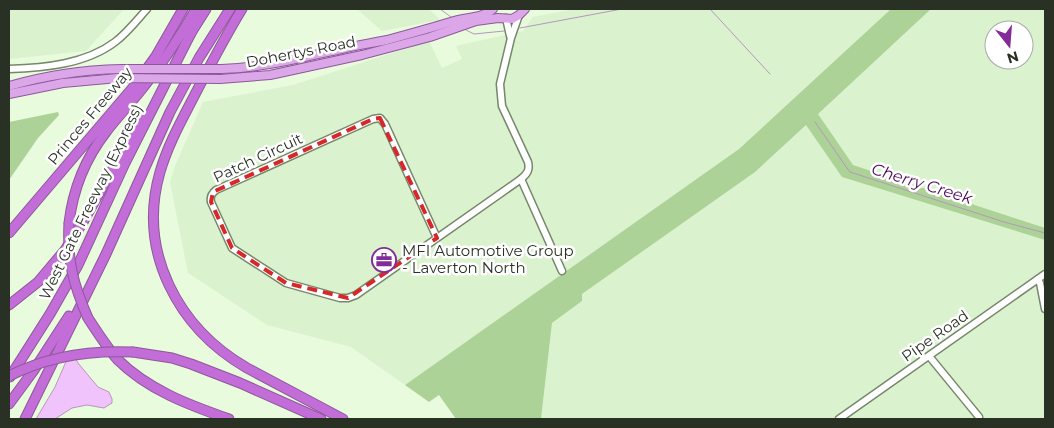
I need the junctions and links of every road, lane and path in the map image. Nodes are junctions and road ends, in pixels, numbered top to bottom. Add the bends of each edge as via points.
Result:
1 (147, 9) edge
2 (183, 9) edge
3 (196, 9) edge
4 (206, 9) edge
5 (230, 9) edge
6 (242, 9) edge
7 (493, 9) edge
8 (498, 9) edge
9 (522, 11) edge
10 (506, 18) junction
11 (191, 33) junction
12 (510, 38) junction
13 (9, 69) edge
14 (9, 86) edge
15 (9, 94) edge
16 (521, 179) junction
17 (9, 233) edge
18 (437, 238) junction
19 (106, 254) junction
20 (562, 271) dead end
21 (1045, 274) edge
22 (1038, 279) junction
23 (9, 305) edge
24 (1045, 308) edge
25 (929, 356) junction
26 (9, 377) edge
27 (9, 404) edge
28 (979, 417) dead end
29 (25, 419) edge
30 (229, 419) edge
31 (320, 419) edge
32 (343, 419) edge
33 (839, 419) edge

1 - 13 street via 119,39 97,54 80,60
2 - 17 highway, Princes Freeway via 136,84
3 - 30 highway, bridge via 168,55 106,132 86,163 70,209 68,243 72,274 82,305 98,334 117,358 154,388
4 - 11 highway
5 - 19 highway via 170,112
6 - 32 highway via 176,132 160,172 154,216 160,260 172,294 217,347 232,359
7 - 14 main road, Dohertys Road, bridge via 483,15 386,40 270,65 83,71
8 - 10 main road
9 - 10 main road, Dohertys Road
9 - 12 street
10 - 12 street
10 - 15 main road, Dohertys Road, bridge via 476,21 400,45 270,75 220,79 118,78 63,83
11 - 23 highway via 65,250 38,282
11 - 26 highway, West Gate Freeway (Express) via 129,154 78,265
12 - 16 street via 500,84 502,106 529,166 528,173
16 - 18 street, Patch Circuit
16 - 20 street
18 - 18 street, Patch Circuit via 356,296 340,298 286,283 232,248 210,198 216,190 380,118
19 - 27 highway, West Gate Freeway (Express) via 67,320
19 - 29 highway
21 - 22 street, Pipe Road
22 - 24 street
22 - 25 street, Pipe Road
25 - 28 street
25 - 33 street, Pipe Road
26 - 31 highway, bridge via 64,356 87,352 133,352 191,364

